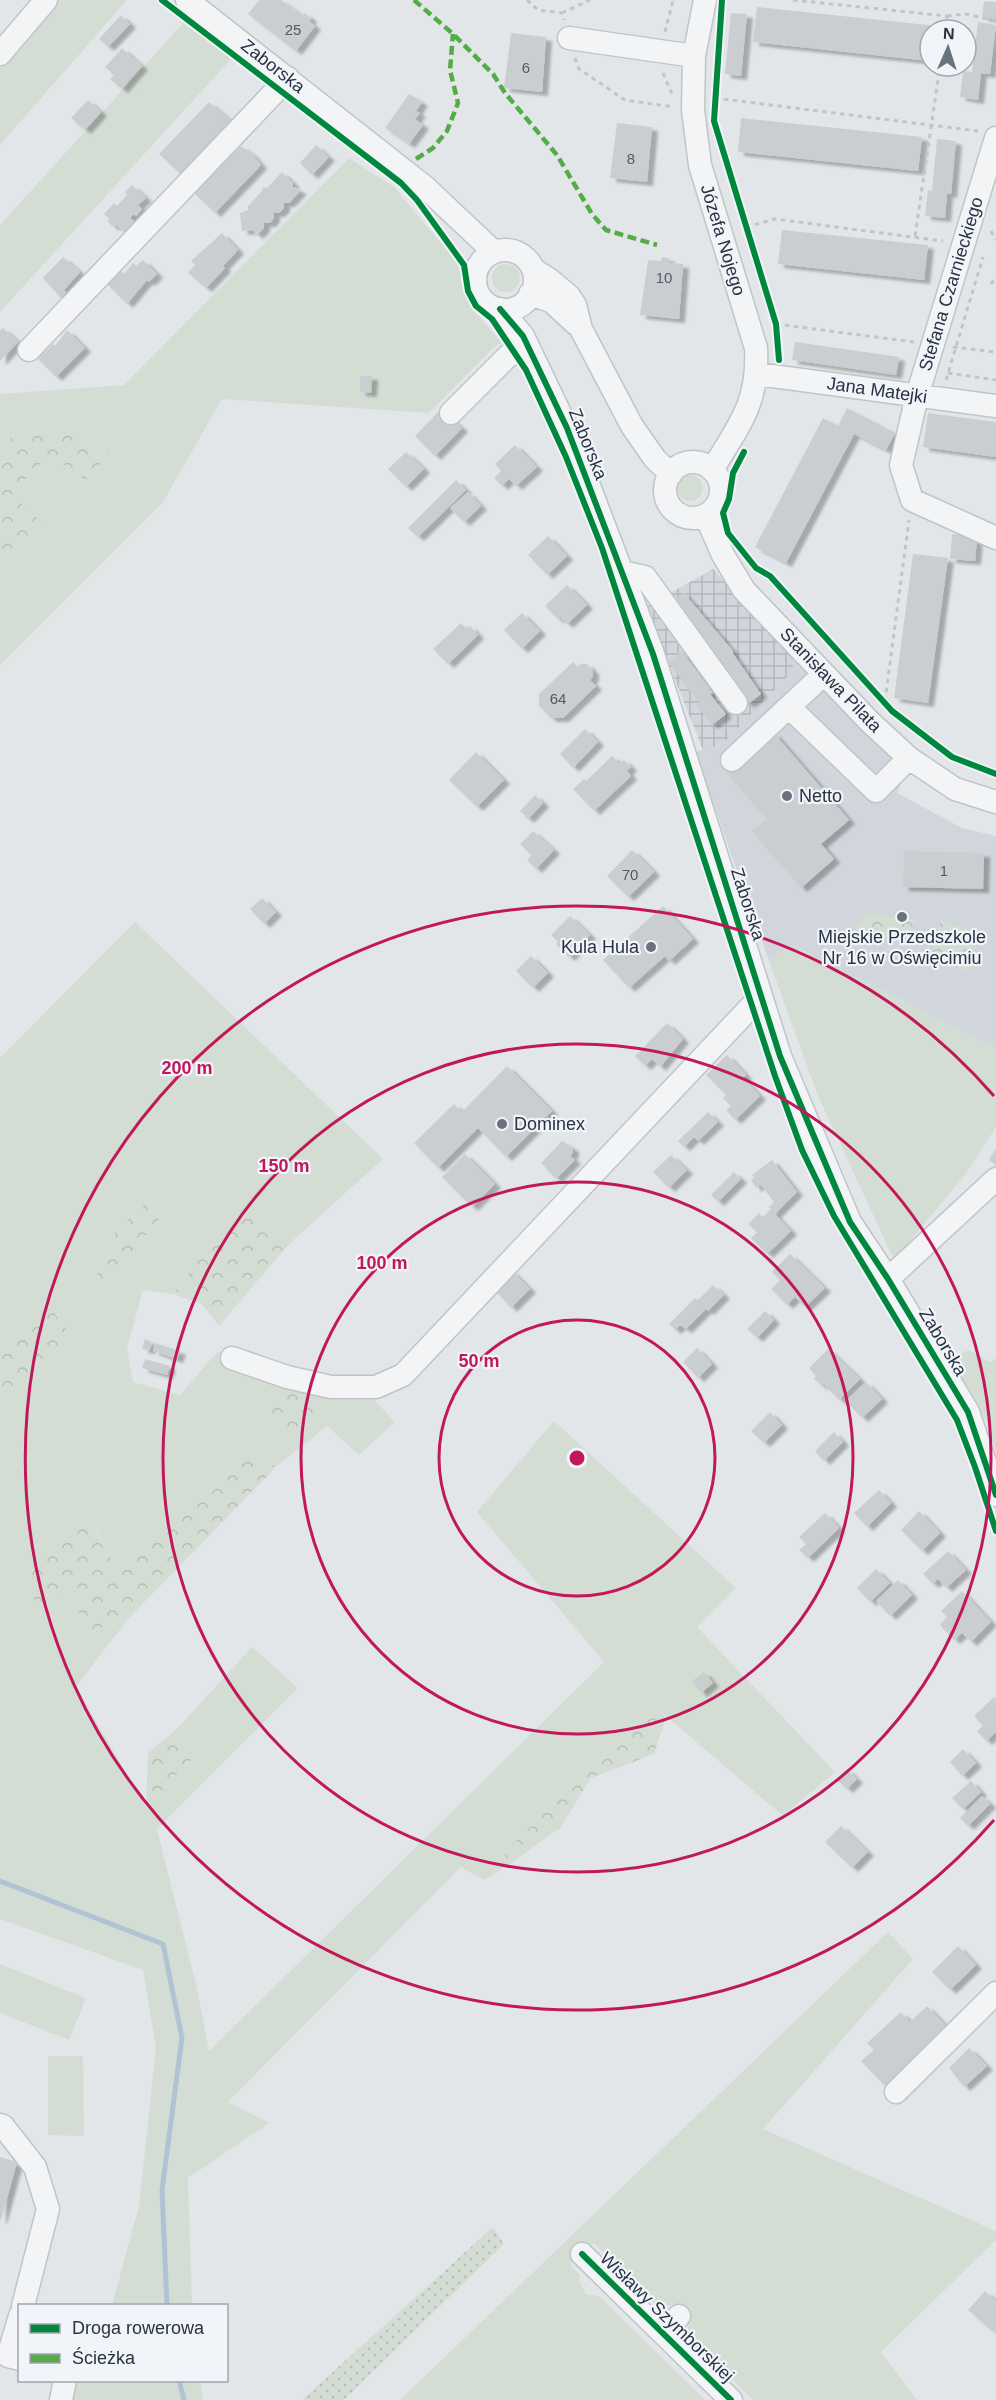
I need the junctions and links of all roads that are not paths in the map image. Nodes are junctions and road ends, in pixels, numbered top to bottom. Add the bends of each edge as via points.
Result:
1 (46, 0) edge
2 (187, 0) edge
3 (705, 0) edge
4 (569, 38) road end
5 (0, 54) edge
6 (694, 56) junction
7 (288, 78) junction
8 (991, 135) edge
9 (487, 258) junction
10 (533, 269) junction
11 (527, 298) junction
12 (500, 309) junction
13 (582, 329) junction
14 (526, 343) junction
15 (29, 350) dead end
16 (758, 374) junction
17 (917, 396) junction
18 (996, 406) edge
19 (451, 413) dead end
20 (712, 470) junction
21 (671, 474) junction
22 (706, 516) junction
23 (996, 538) edge
24 (622, 572) junction
25 (824, 674) junction
26 (736, 703) dead end
27 (789, 707) junction
28 (909, 758) junction
29 (732, 760) dead end
30 (996, 802) edge
31 (761, 996) junction
32 (996, 1179) edge
33 (888, 1279) junction
34 (232, 1358) dead end
35 (996, 1495) edge
36 (996, 1992) edge
37 (896, 2092) dead end
38 (0, 2125) edge
39 (582, 2254) dead end
40 (23, 2304) edge
41 (679, 2316) dead end
42 (18, 2323) edge
43 (663, 2333) junction
44 (18, 2358) edge
45 (65, 2382) edge
46 (61, 2400) edge
47 (731, 2400) edge

1 - 5 street
2 - 7 street, Zaborska
3 - 6 street, Józefa Nojego
4 - 6 street
6 - 16 street, Józefa Nojego via 693,110 700,165 756,348
7 - 9 street, Zaborska via 425,187
7 - 15 street
8 - 17 street, Stefana Czarnieckiego
9 - 10 street via 503,250 521,255
9 - 12 street via 475,281 477,290 488,304
10 - 11 street via 535,278
10 - 13 street via 569,296
11 - 12 street via 514,308
11 - 13 street via 544,298 557,305
11 - 14 street, Zaborska
12 - 14 street, Zaborska
13 - 21 street via 632,426
14 - 19 street via 509,354
14 - 24 street, Zaborska via 567,428
16 - 17 street, Jana Matejki
16 - 20 street, Józefa Nojego via 748,412
17 - 18 street, Jana Matejki
17 - 23 street, Stefana Czarnieckiego via 901,465 912,500
20 - 21 street via 686,463
20 - 22 street via 721,485 721,494
21 - 22 street via 665,491 672,508 687,518
22 - 25 street, Stanisława Pilata via 744,590
24 - 26 street via 645,577
24 - 31 street, Zaborska via 653,654
25 - 27 street
25 - 28 street, Stanisława Pilata
27 - 28 street via 876,791
27 - 29 street
28 - 30 street, Stanisława Pilata via 955,789
31 - 33 street, Zaborska via 780,1056 850,1222
31 - 34 street via 403,1375 376,1387 331,1387
32 - 33 street
33 - 35 street, Zaborska via 968,1412
36 - 37 street
38 - 40 street via 35,2167 48,2209
39 - 43 street, Wisławy Szymborskiej via 593,2279
41 - 43 street
42 - 44 street via 8,2356
43 - 47 street, Wisławy Szymborskiej
45 - 46 street

